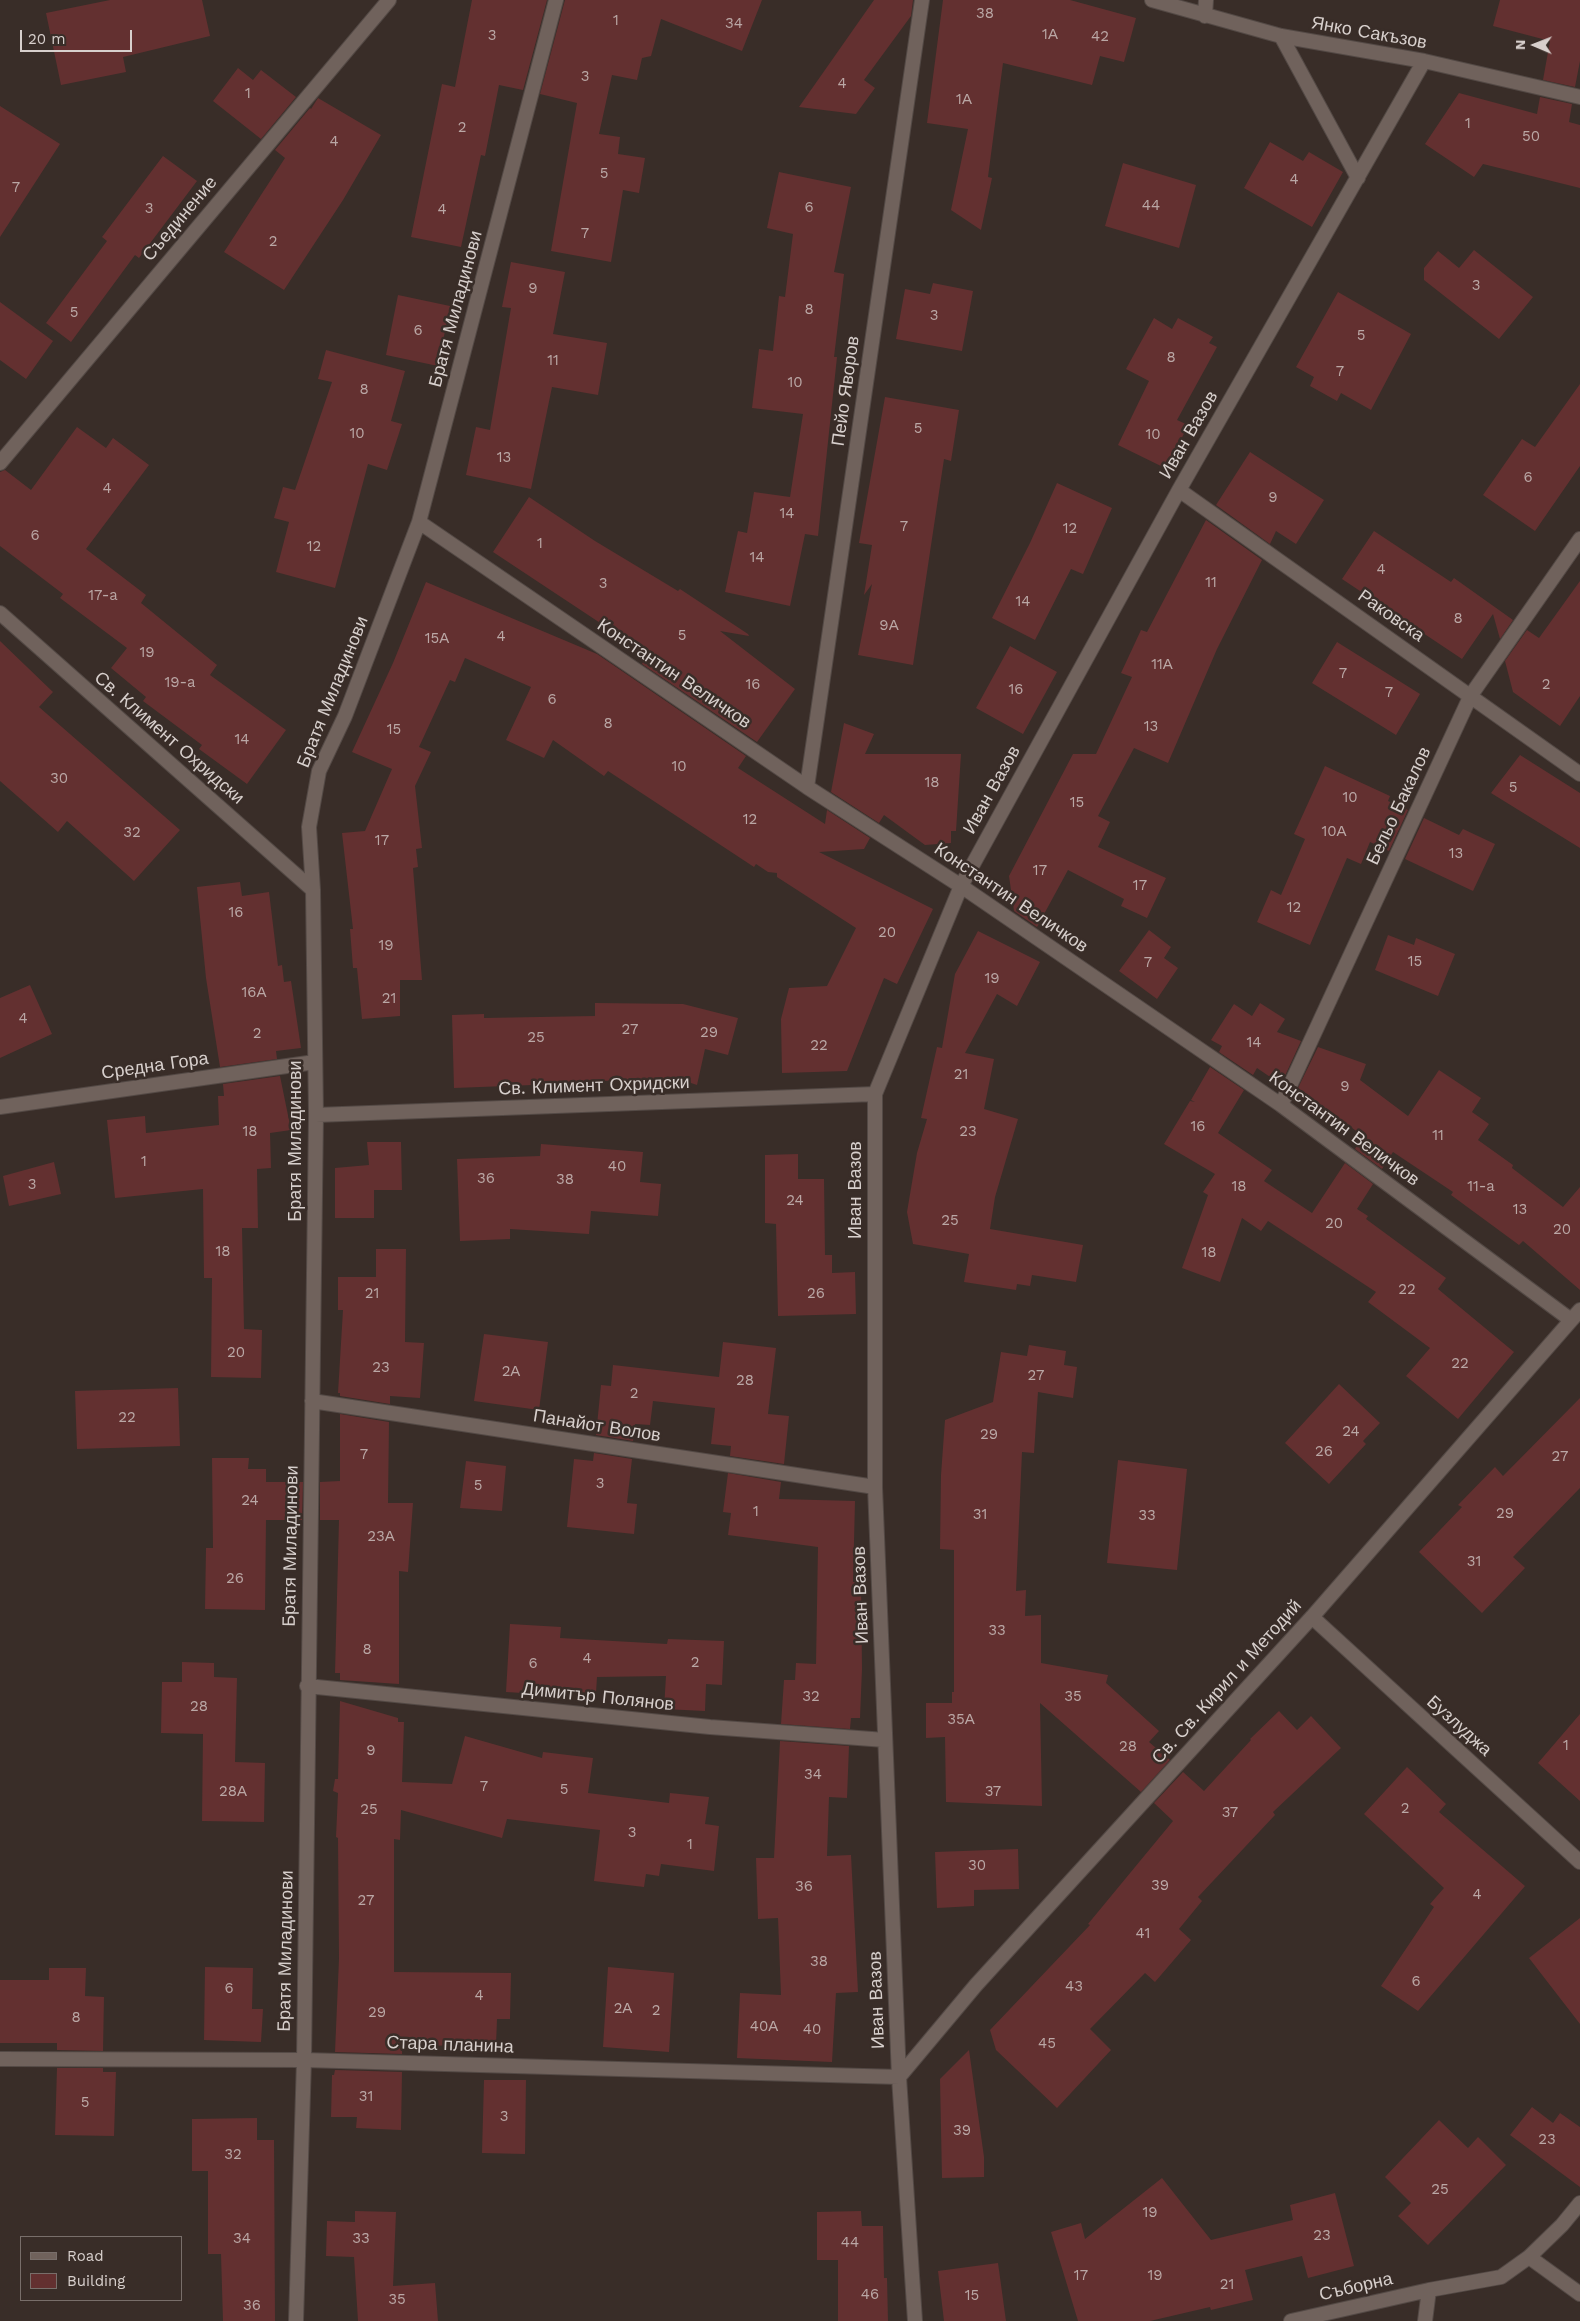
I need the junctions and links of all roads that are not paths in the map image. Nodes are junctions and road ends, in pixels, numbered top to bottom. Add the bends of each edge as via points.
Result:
1 (389, 0) edge
2 (556, 0) edge
3 (922, 0) edge
4 (1152, 0) edge
5 (1206, 0) edge
6 (1205, 16) junction
7 (1281, 36) junction
8 (1424, 61) junction
9 (1580, 97) edge
10 (1358, 178) junction
11 (0, 463) edge
12 (1179, 490) junction
13 (419, 522) junction
14 (1580, 539) edge
15 (0, 613) edge
16 (1471, 695) junction
17 (1580, 774) edge
18 (807, 787) junction
19 (961, 886) junction
20 (313, 890) junction
21 (315, 1062) junction
22 (875, 1094) junction
23 (1281, 1106) junction
24 (0, 1107) edge
25 (316, 1115) junction
26 (1576, 1315) edge
27 (312, 1401) junction
28 (875, 1487) junction
29 (1312, 1617) junction
30 (308, 1686) junction
31 (885, 1740) junction
32 (1580, 1862) edge
33 (0, 2059) edge
34 (304, 2060) junction
35 (899, 2077) junction
36 (1580, 2203) edge
37 (1529, 2258) junction
38 (1429, 2290) junction
39 (1580, 2294) edge
40 (296, 2321) edge
41 (915, 2321) edge
42 (1291, 2321) edge
43 (1425, 2321) edge

1 - 11 street, Съединение
2 - 13 street, Братя Миладинови
3 - 18 street, Пейо Яворов
4 - 6 street, Янко Сакъзов
5 - 6 street
6 - 7 street, Янко Сакъзов
7 - 8 street, Янко Сакъзов
7 - 10 street
8 - 9 street, Янко Сакъзов
8 - 10 street, Иван Вазов
10 - 12 street, Иван Вазов
12 - 16 street, Раковска
12 - 19 street, Иван Вазов
13 - 18 street, Константин Величков
13 - 20 street, Братя Миладинови via 345,716 319,771 309,827
14 - 16 street, Бельо Бакалов
15 - 20 street, Св. Климент Охридски
16 - 17 street, Раковска
16 - 23 street, Бельо Бакалов
18 - 19 street, Константин Величков
19 - 22 street, Иван Вазов
19 - 23 street, Константин Величков
20 - 21 street, Братя Миладинови
21 - 24 street, Средна Гора
21 - 25 street, Братя Миладинови
22 - 25 street, Св. Климент Охридски
22 - 28 street, Иван Вазов
23 - 26 street, Константин Величков
25 - 27 street, Братя Миладинови
26 - 29 street, Св. Св. Кирил и Методий
27 - 28 street, Панайот Волов
27 - 30 street, Братя Миладинови
28 - 31 street, Иван Вазов
29 - 32 street, Бузлуджа
29 - 35 street, Св. Св. Кирил и Методий via 976,1985
30 - 31 street, Димитър Полянов via 710,1727
30 - 34 street, Братя Миладинови
31 - 35 street, Иван Вазов
33 - 34 street, Стара планина
34 - 35 street, Стара планина
34 - 40 street, Братя Миладинови
35 - 41 street, Иван Вазов
36 - 37 street, Съборна
37 - 38 street, Съборна via 1501,2278
37 - 39 street
38 - 42 street, Съборна
38 - 43 street

